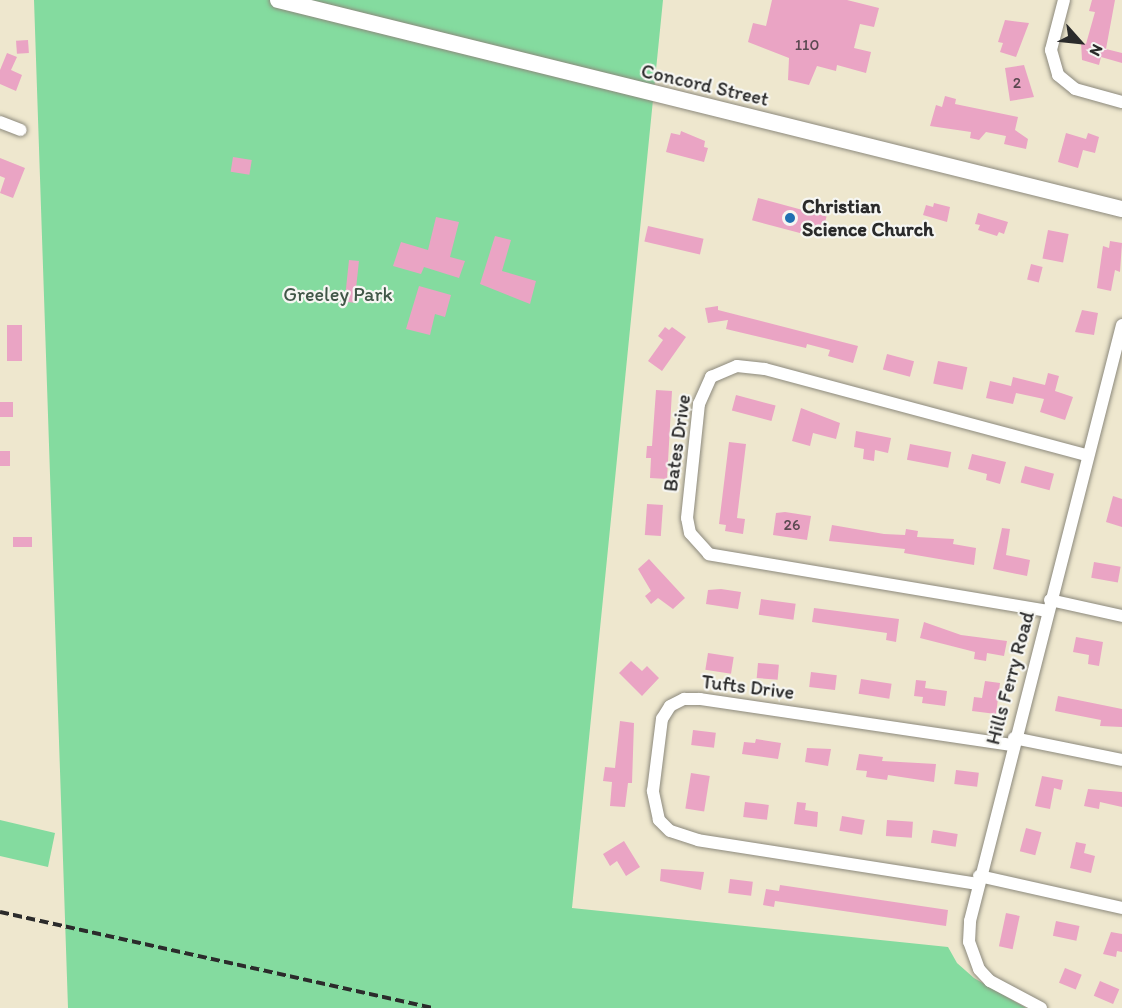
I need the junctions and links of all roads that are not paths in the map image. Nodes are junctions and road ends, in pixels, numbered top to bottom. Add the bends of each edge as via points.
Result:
1 (278, 0) edge
2 (1064, 0) edge
3 (1122, 102) edge
4 (0, 122) edge
5 (21, 130) dead end
6 (1122, 209) edge
7 (1122, 325) edge
8 (1118, 354) edge
9 (1087, 455) junction
10 (1049, 605) junction
11 (1122, 616) edge
12 (1013, 742) junction
13 (1122, 760) edge
14 (979, 880) junction
15 (1122, 908) edge
16 (1041, 1008) edge

1 - 6 main road, Concord Street
2 - 3 street via 1051,50 1058,75 1075,89
4 - 5 street
7 - 8 street, Hills Ferry Road
8 - 9 street, Hills Ferry Road
9 - 10 street, Hills Ferry Road
9 - 10 street, Bates Drive via 765,369 737,366 711,376 699,404 687,518 690,533 710,554
10 - 11 street, Bates Drive
10 - 12 street, Hills Ferry Road
12 - 13 street, Tufts Drive
12 - 14 street, Hills Ferry Road
12 - 14 street, Tufts Drive via 700,699 684,699 670,706 662,719 653,791 659,820 670,831 698,840
14 - 15 street, Tufts Drive
14 - 16 street, Hills Ferry Road via 970,921 972,957 990,981

